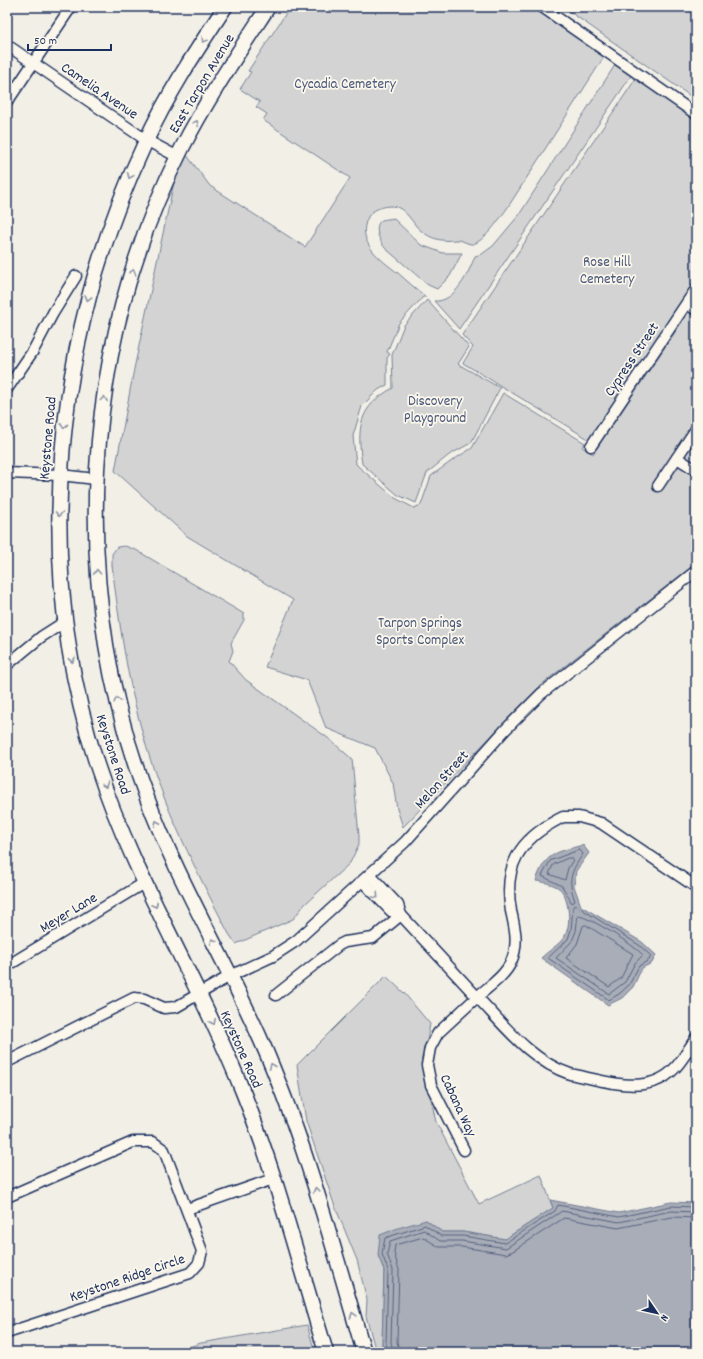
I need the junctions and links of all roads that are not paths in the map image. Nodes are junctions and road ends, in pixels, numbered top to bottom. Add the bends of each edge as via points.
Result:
1 (71, 7) edge
2 (225, 7) edge
3 (268, 7) edge
4 (542, 7) edge
5 (7, 45) edge
6 (33, 63) junction
7 (7, 102) edge
8 (696, 114) edge
9 (146, 140) junction
10 (178, 157) junction
11 (76, 276) dead end
12 (696, 289) edge
13 (7, 389) edge
14 (696, 429) edge
15 (591, 446) dead end
16 (677, 458) junction
17 (696, 470) edge
18 (7, 473) edge
19 (60, 475) junction
20 (96, 479) junction
21 (658, 486) dead end
22 (696, 571) edge
23 (66, 621) junction
24 (7, 665) edge
25 (366, 878) junction
26 (144, 883) junction
27 (696, 887) edge
28 (401, 915) junction
29 (7, 966) edge
30 (230, 976) junction
31 (199, 994) junction
32 (276, 995) dead end
33 (477, 997) junction
34 (696, 1038) edge
35 (7, 1062) edge
36 (464, 1150) dead end
37 (273, 1179) junction
38 (7, 1197) edge
39 (187, 1209) junction
40 (7, 1333) edge
41 (326, 1352) edge
42 (364, 1352) edge

1 - 6 street
2 -> 9 main road, East Tarpon Avenue
10 -> 3 main road, East Tarpon Avenue via 202,111
4 - 8 street
5 - 6 street, Camelia Avenue
6 - 7 street
6 - 9 street, Camelia Avenue
9 - 10 street, Camelia Avenue
9 -> 19 main road, Keystone Road via 102,248 81,323 69,389
20 -> 10 main road, Keystone Road via 105,389 116,334 143,240
11 - 13 street via 53,312 33,351
12 - 15 street, Cypress Street
14 - 16 street
16 - 17 street
16 - 21 street
18 - 19 street
19 - 20 street
19 -> 23 main road, Keystone Road via 59,522
30 -> 20 main road, Keystone Road via 169,850 147,798 129,745 105,641 98,584
22 - 25 street, Melon Street via 536,698 409,838
23 - 24 street via 41,637
23 -> 26 main road, Keystone Road via 80,701 97,765 123,836
25 - 28 street via 398,905
25 - 30 street, Melon Street via 292,944
26 - 29 street, Meyer Lane
26 -> 31 main road, Keystone Road
27 - 33 street, Cabana Way via 601,823 579,817 559,819 534,837 512,863 509,885 517,939 514,953 508,967
28 - 32 street via 373,938 338,945
28 - 33 street
30 - 31 street, Melon Street
42 -> 30 main road, Keystone Road via 293,1120 261,1039
31 - 35 street, Melon Street via 171,1008 134,998
31 -> 37 main road, Keystone Road via 242,1089
33 - 34 street via 528,1050 570,1074 635,1085 652,1083 675,1068
33 - 36 street, Cabana Way via 438,1033 430,1048 426,1065 431,1085
37 - 39 street
37 - 41 main road, Keystone Road
38 - 39 street, Keystone Ridge Circle via 133,1142 147,1141 159,1144 164,1150
39 - 40 street, Keystone Ridge Circle via 202,1251 201,1260 195,1269

